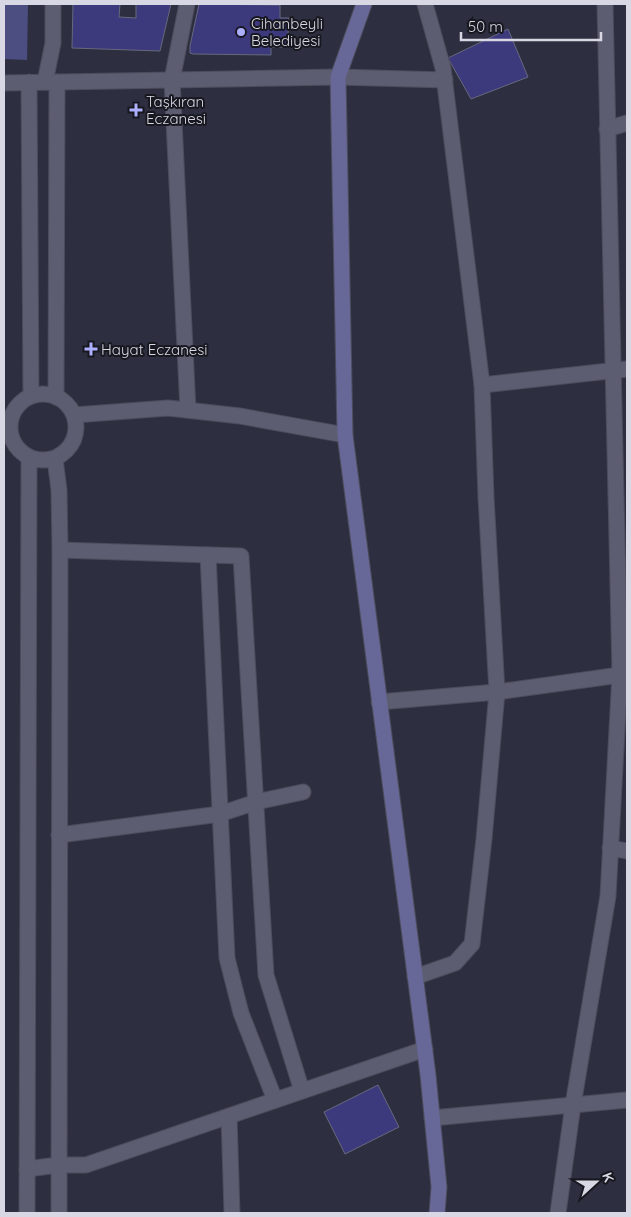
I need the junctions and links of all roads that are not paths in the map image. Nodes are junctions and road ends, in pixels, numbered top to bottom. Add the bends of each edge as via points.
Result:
1 (53, 4) edge
2 (188, 4) edge
3 (364, 4) edge
4 (426, 4) edge
5 (605, 4) edge
6 (338, 76) junction
7 (172, 80) junction
8 (445, 80) junction
9 (29, 82) junction
10 (51, 82) junction
11 (4, 83) edge
12 (627, 123) edge
13 (607, 129) junction
14 (620, 369) edge
15 (482, 385) junction
16 (31, 396) junction
17 (56, 397) junction
18 (9, 410) edge
19 (188, 410) junction
20 (74, 415) junction
21 (345, 435) junction
22 (17, 453) edge
23 (55, 459) junction
24 (60, 550) junction
25 (208, 555) junction
26 (624, 674) edge
27 (497, 692) junction
28 (380, 702) junction
29 (303, 792) dead end
30 (256, 802) junction
31 (220, 814) junction
32 (59, 835) junction
33 (610, 848) junction
34 (627, 851) edge
35 (415, 977) junction
36 (425, 1049) junction
37 (302, 1091) junction
38 (275, 1100) junction
39 (627, 1100) edge
40 (573, 1104) junction
41 (229, 1116) junction
42 (432, 1118) junction
43 (58, 1165) junction
44 (26, 1169) junction
45 (27, 1213) edge
46 (59, 1213) edge
47 (232, 1213) edge
48 (437, 1213) edge
49 (558, 1213) edge

1 - 10 street
2 - 7 street
3 - 6 main road
4 - 8 street
5 - 13 street
6 - 7 street
6 - 8 street
6 - 21 main road
7 - 10 street
7 - 19 street
8 - 15 street
9 - 10 street
9 - 11 street
9 - 16 street
10 - 17 street
12 - 13 street
13 - 14 street
14 - 15 street
14 - 26 street
15 - 27 street
16 - 17 street via 44,394
16 - 18 street
17 - 20 street via 67,404
18 - 22 street via 9,427
19 - 20 street via 168,408
19 - 21 street
20 - 23 street via 73,441 66,452
21 - 28 main road
22 - 23 street via 42,461
22 - 44 street
23 - 24 street
24 - 25 street
24 - 32 street
25 - 30 street via 241,556
25 - 31 street
26 - 27 street
26 - 33 street
27 - 28 street
27 - 35 street via 472,944 455,963
28 - 35 main road
29 - 30 street
30 - 31 street
30 - 37 street via 266,975
31 - 32 street
31 - 38 street via 227,958 241,1013
32 - 43 street
33 - 34 street
33 - 40 street via 608,896
35 - 36 main road
36 - 37 street
36 - 42 main road
37 - 38 street
38 - 41 street
39 - 40 street
40 - 42 street
40 - 49 street
41 - 43 street via 86,1165
41 - 47 street
42 - 48 main road via 439,1187
43 - 44 street
43 - 46 street
44 - 45 street

